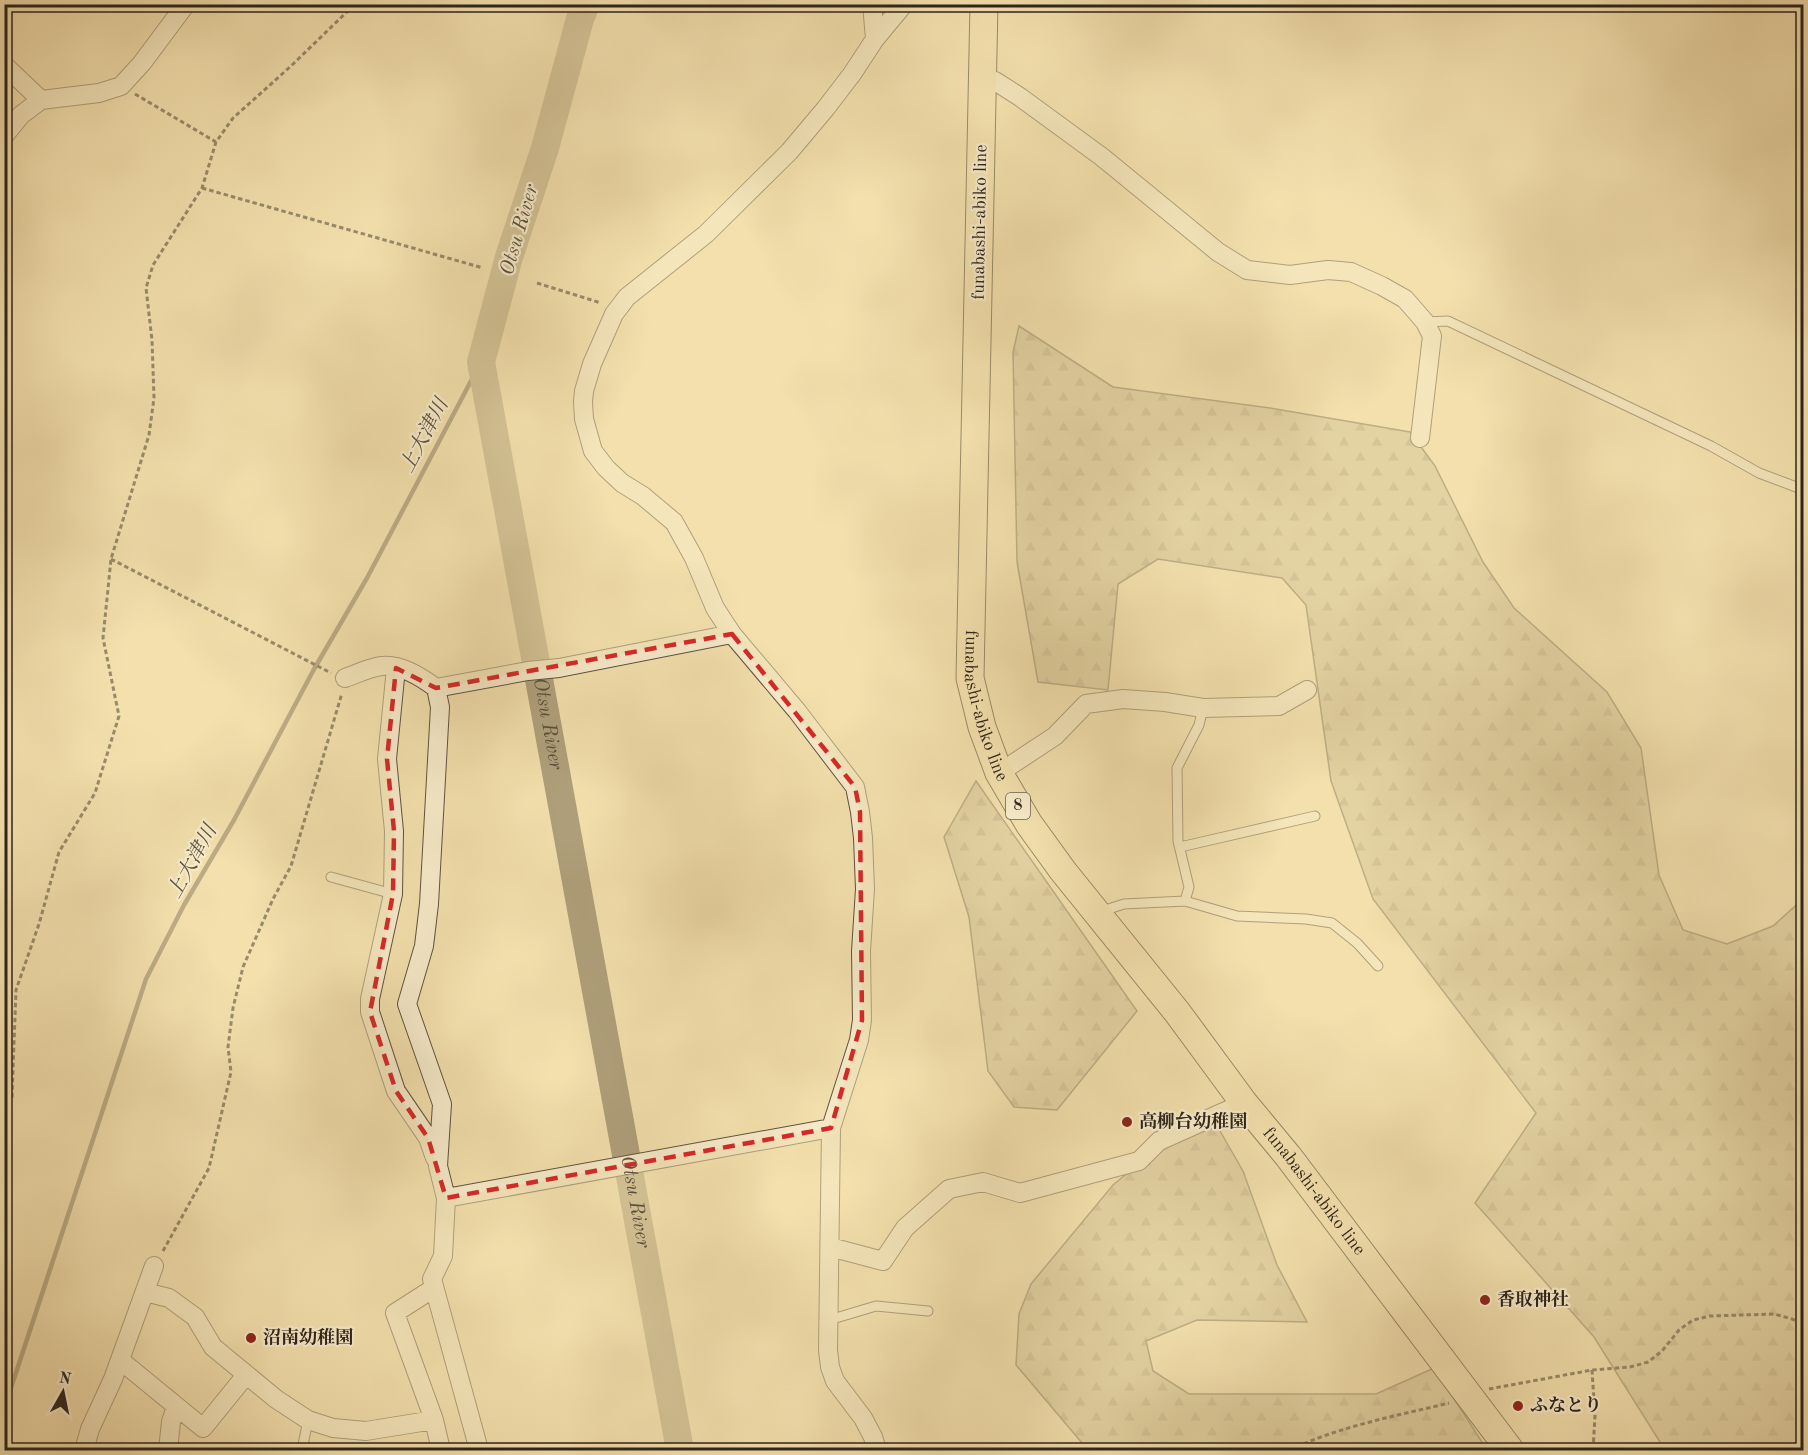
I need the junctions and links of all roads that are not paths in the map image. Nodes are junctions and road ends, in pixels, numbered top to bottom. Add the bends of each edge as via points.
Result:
1 (186, 4) edge
2 (872, 4) edge
3 (904, 4) edge
4 (984, 4) edge
5 (875, 39) junction
6 (4, 65) edge
7 (983, 82) junction
8 (41, 100) junction
9 (4, 136) edge
10 (1425, 322) junction
11 (1419, 438) dead end
12 (1803, 490) edge
13 (732, 634) junction
14 (396, 668) junction
15 (345, 678) road end
16 (435, 688) junction
17 (1307, 690) dead end
18 (1203, 708) junction
19 (999, 773) junction
20 (1315, 816) dead end
21 (1180, 847) junction
22 (331, 877) dead end
23 (393, 894) junction
24 (1185, 901) junction
25 (1096, 913) junction
26 (1378, 966) dead end
27 (1244, 1103) junction
28 (831, 1128) junction
29 (438, 1166) junction
30 (446, 1198) junction
31 (830, 1247) junction
32 (154, 1266) road end
33 (434, 1288) junction
34 (145, 1292) junction
35 (928, 1311) dead end
36 (829, 1320) junction
37 (120, 1360) junction
38 (246, 1376) junction
39 (176, 1406) junction
40 (308, 1420) junction
41 (434, 1420) junction
42 (84, 1450) edge
43 (168, 1450) edge
44 (302, 1450) edge
45 (441, 1450) edge
46 (479, 1450) edge
47 (877, 1450) edge
48 (1510, 1450) edge

1 - 8 street via 121,86 99,93
2 - 5 street
3 - 5 street
4 - 7 main road, funabashi-abiko line / 8
5 - 13 street via 839,91 781,160 706,234 617,308 584,391 584,418 593,451 606,468 674,522 715,608
6 - 8 street
7 - 10 street via 995,81 1020,96 1218,252 1247,270 1290,275 1328,270 1352,272 1405,300
7 - 19 main road, funabashi-abiko line / 8 via 970,678
8 - 9 street via 21,115
10 - 11 street via 1431,336
10 - 12 lane via 1448,321 1712,446 1759,473
13 - 16 street
13 - 28 street via 855,787 865,889 862,1020
14 - 15 street via 383,666
14 - 16 street via 419,675
14 - 23 street via 387,759 394,831
16 - 29 street via 440,707 429,904 424,946 407,1004 442,1104
17 - 18 street via 1279,706
18 - 19 street via 1123,699 1086,704 1055,736
18 - 21 lane via 1199,725 1177,768
19 - 25 main road, funabashi-abiko line / 8 via 1029,824
20 - 21 lane
21 - 24 lane via 1189,887
22 - 23 lane
23 - 29 street via 370,1012 396,1091 428,1138
24 - 25 lane via 1124,904
24 - 26 lane via 1237,916 1332,923
25 - 27 main road, funabashi-abiko line / 8 via 1177,1012
27 - 31 street via 1160,1142 1138,1161 1020,1193 983,1182 949,1189 905,1228 883,1261
27 - 48 main road, funabashi-abiko line / 8
28 - 30 street
28 - 31 street
29 - 30 street
30 - 33 street via 442,1256 432,1278
31 - 36 street
32 - 34 street
33 - 41 street via 395,1313
33 - 46 street
34 - 37 street
34 - 38 street via 169,1298 195,1317 213,1347
35 - 36 lane via 876,1306
36 - 47 street via 830,1367 836,1382 863,1418
37 - 39 street
37 - 42 street
38 - 39 street via 203,1428
38 - 40 street
39 - 43 street
40 - 41 street via 333,1428 366,1431
40 - 44 lane
41 - 45 street

